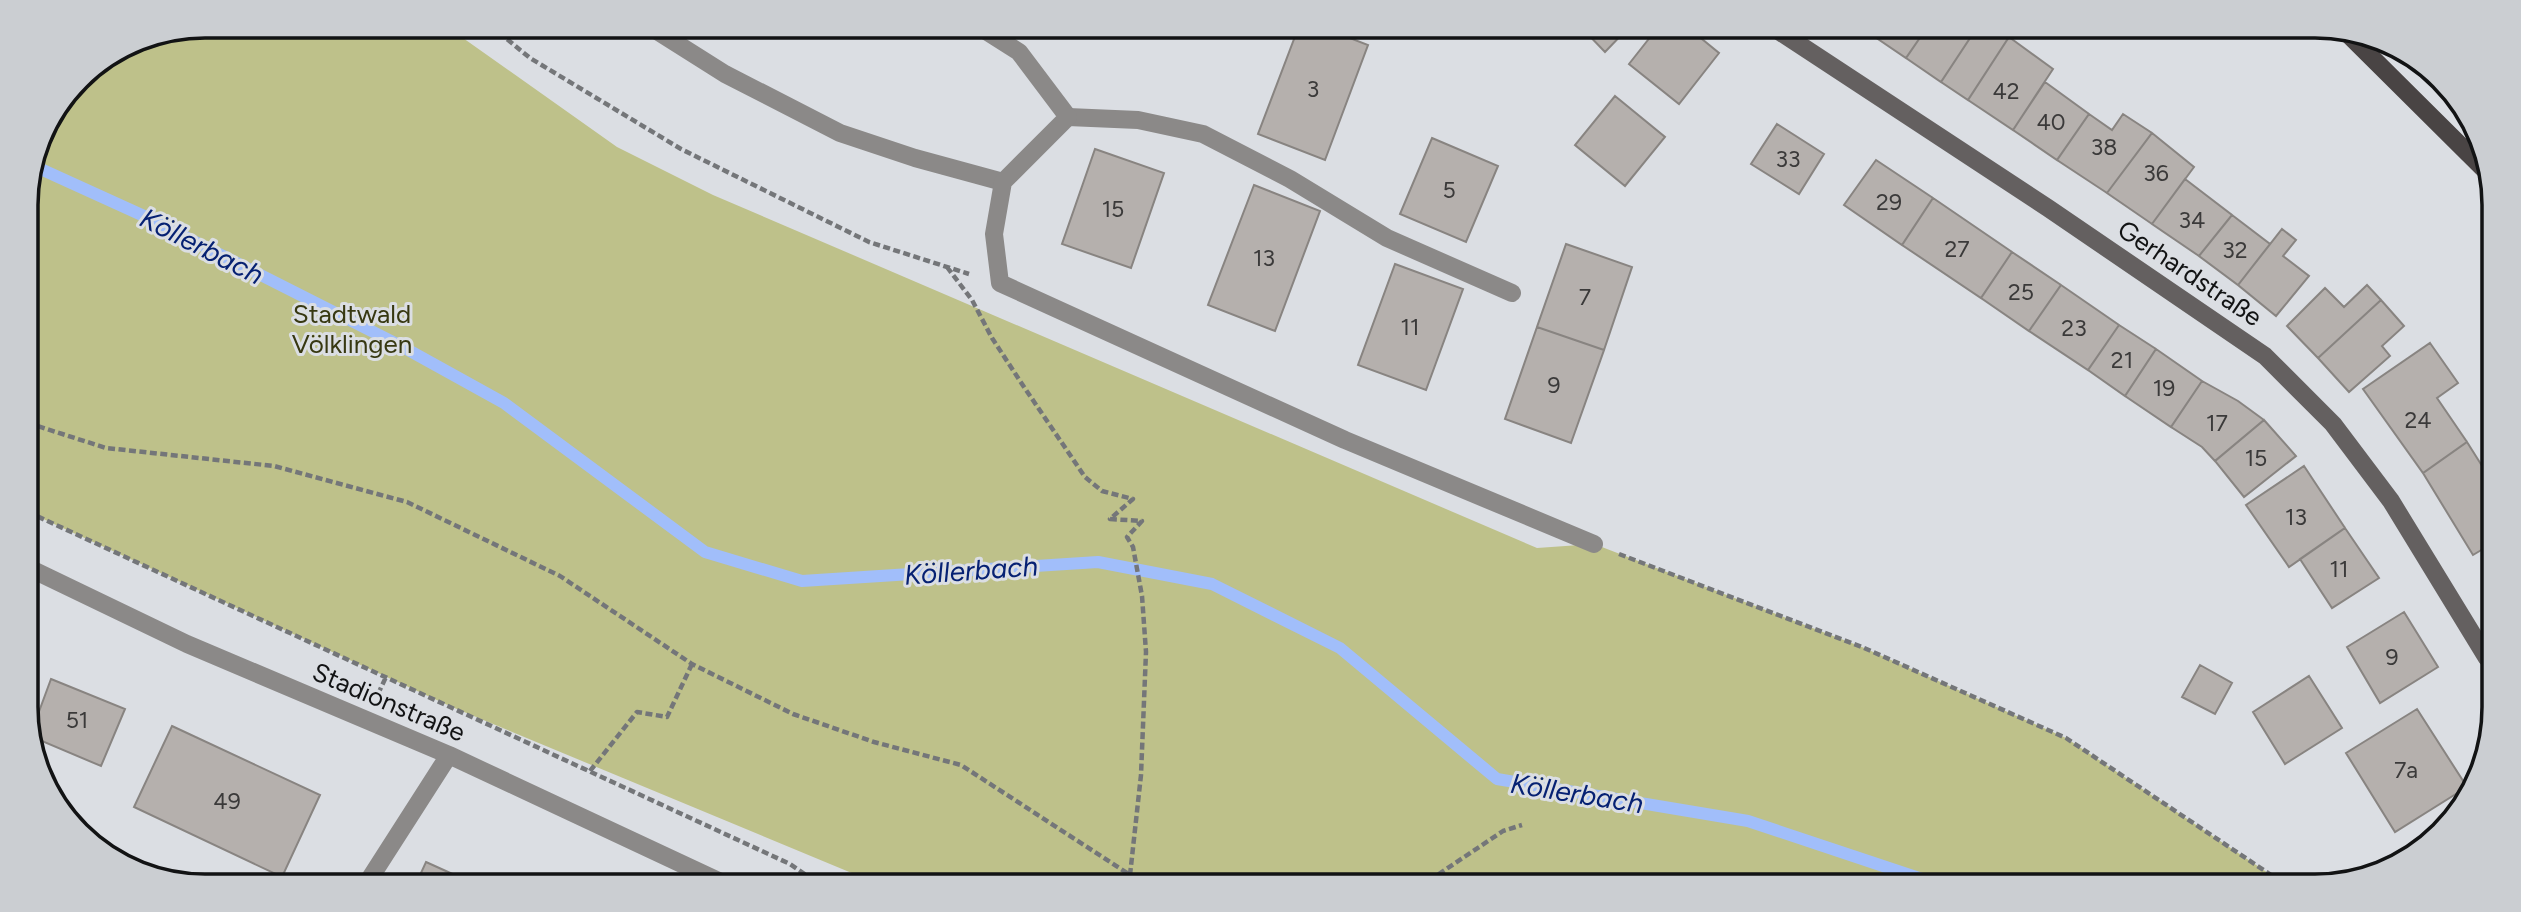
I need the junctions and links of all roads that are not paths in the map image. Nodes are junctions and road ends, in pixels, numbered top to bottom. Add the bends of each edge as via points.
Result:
1 (1791, 38) edge
2 (669, 39) edge
3 (998, 39) edge
4 (2358, 44) edge
5 (1068, 117) junction
6 (2477, 162) edge
7 (1003, 182) junction
8 (1512, 293) dead end
9 (1594, 544) road end
10 (38, 572) edge
11 (2482, 650) edge
12 (449, 755) junction
13 (373, 874) edge
14 (703, 874) edge

1 - 11 street, Gerhardstraße via 2265,356 2333,424 2390,501
2 - 7 street via 840,133
3 - 5 street via 1019,52
4 - 6 main road
5 - 7 street
5 - 8 street via 1138,120 1203,134 1290,179 1387,238
7 - 9 street via 994,234 1000,282 1345,440
10 - 12 street, Stadionstraße via 187,644
12 - 13 street
12 - 14 street, Stadionstraße

